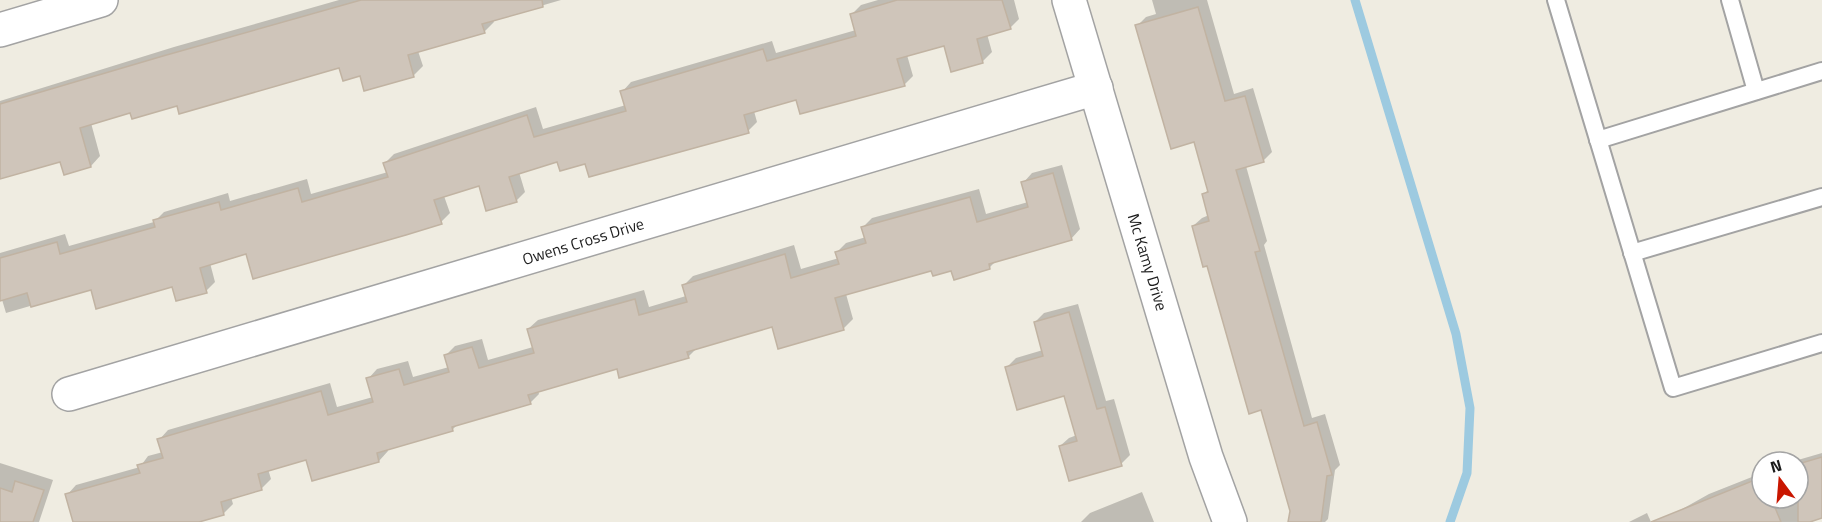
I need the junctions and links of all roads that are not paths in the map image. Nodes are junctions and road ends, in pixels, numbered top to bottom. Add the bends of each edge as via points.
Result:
1 (101, 0) edge
2 (1069, 0) edge
3 (1556, 0) edge
4 (1730, 0) edge
5 (0, 30) edge
6 (1822, 71) edge
7 (1096, 88) junction
8 (1756, 91) junction
9 (1598, 140) junction
10 (1822, 197) edge
11 (1632, 253) junction
12 (1822, 343) edge
13 (69, 394) dead end
14 (1230, 522) edge

1 - 5 street
2 - 7 street, Mc Kamy Drive
3 - 9 lane
4 - 8 lane
6 - 8 lane
7 - 13 street, Owens Cross Drive
7 - 14 street, Mc Kamy Drive via 1203,446
8 - 9 lane
9 - 11 lane
10 - 11 lane
11 - 12 lane via 1673,388

